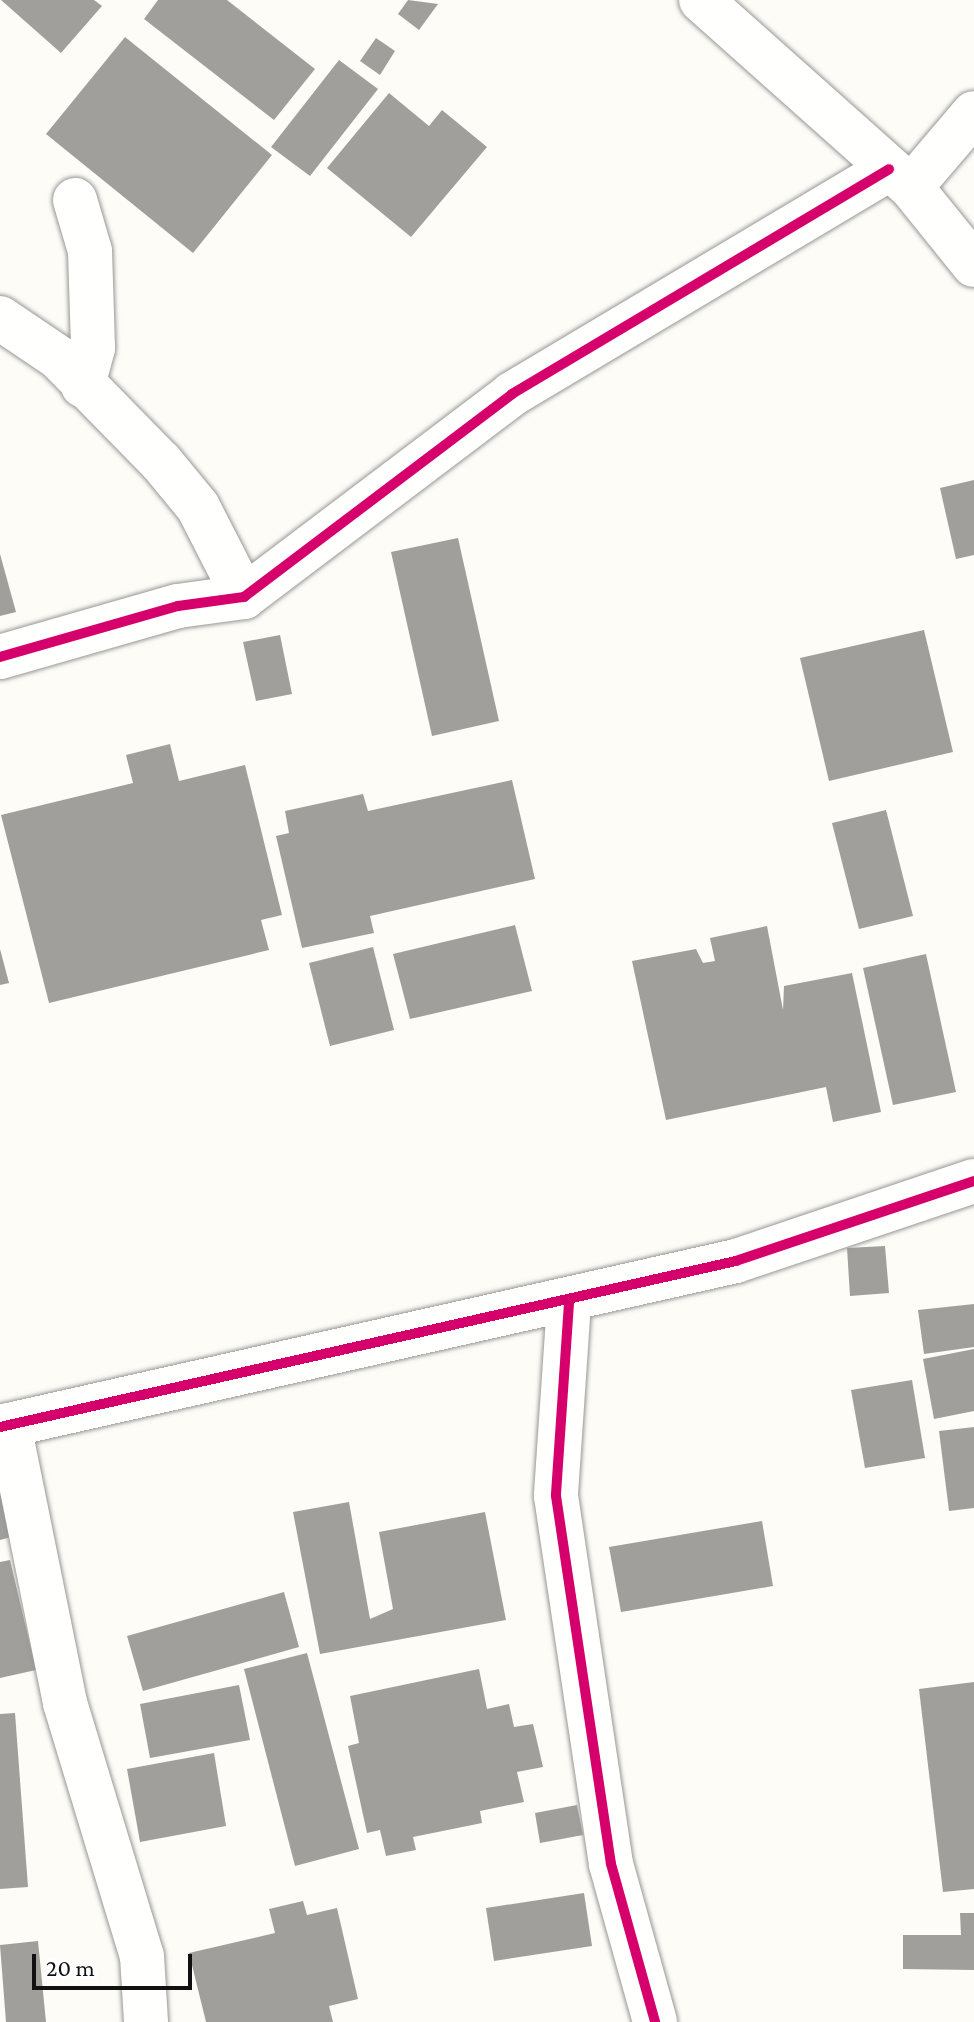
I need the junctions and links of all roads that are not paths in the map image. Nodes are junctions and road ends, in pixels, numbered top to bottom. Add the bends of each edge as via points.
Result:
1 (701, 0) edge
2 (974, 113) edge
3 (900, 178) junction
4 (75, 200) dead end
5 (974, 265) edge
6 (0, 318) edge
7 (83, 386) junction
8 (244, 597) junction
9 (0, 657) edge
10 (974, 1181) edge
11 (569, 1303) junction
12 (4, 1426) edge
13 (146, 2022) edge
14 (655, 2022) edge

1 - 3 street
2 - 3 street
3 - 5 street
3 - 8 street via 512,394
4 - 7 street via 90,251 93,348
6 - 7 street via 59,358
7 - 8 street via 198,507
8 - 9 street via 178,606
10 - 11 street via 736,1261
11 - 12 street
11 - 14 street via 556,1496 611,1864
12 - 13 street via 65,1703 142,1956

